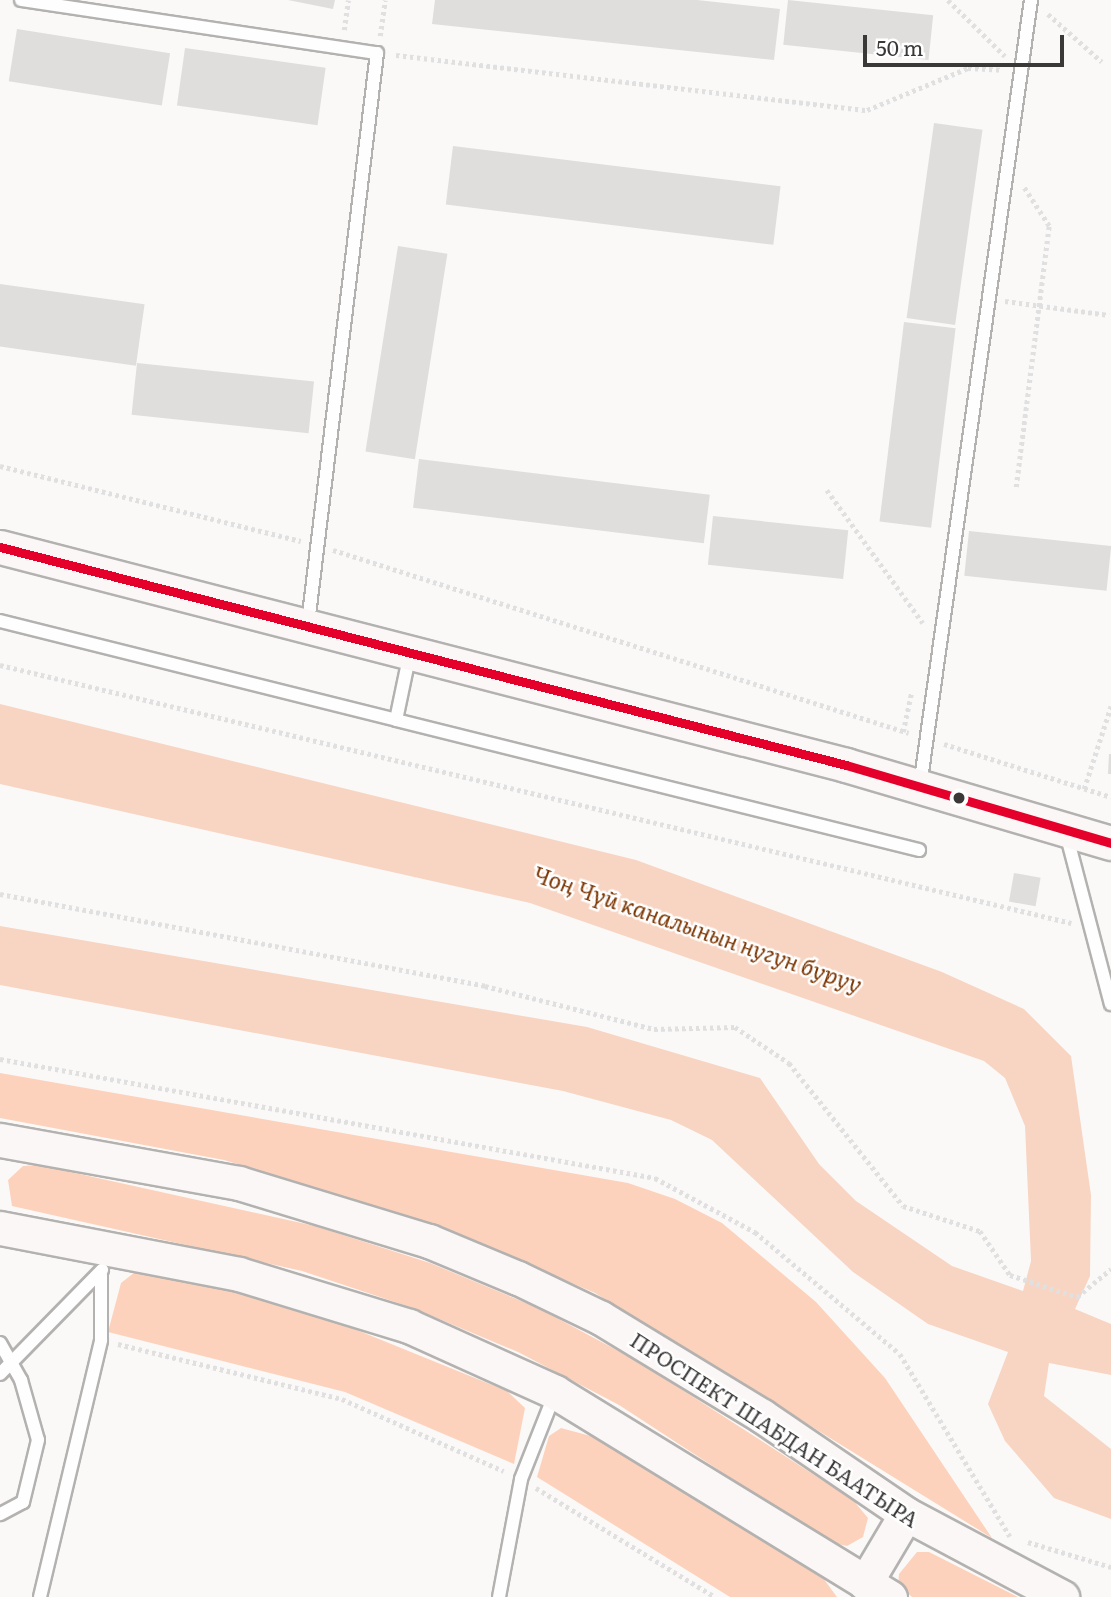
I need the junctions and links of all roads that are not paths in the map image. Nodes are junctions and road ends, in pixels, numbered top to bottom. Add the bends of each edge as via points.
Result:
1 (21, 0) edge
2 (1031, 0) edge
3 (0, 547) edge
4 (0, 621) edge
5 (308, 626) junction
6 (410, 652) junction
7 (396, 720) junction
8 (920, 787) junction
9 (1065, 830) junction
10 (1111, 843) edge
11 (919, 850) dead end
12 (1111, 1004) edge
13 (0, 1140) edge
14 (0, 1228) edge
15 (104, 1260) junction
16 (0, 1343) edge
17 (10, 1361) junction
18 (0, 1374) edge
19 (555, 1392) junction
20 (0, 1514) edge
21 (906, 1514) junction
22 (871, 1592) edge
23 (40, 1597) edge
24 (499, 1597) edge
25 (1062, 1597) edge

1 - 5 lane via 377,53
2 - 8 lane
3 - 5 main road
4 - 7 lane
5 - 6 main road
6 - 7 lane
6 - 8 main road
7 - 11 lane
8 - 9 main road
9 - 10 main road
9 - 12 lane
13 - 21 main road, ПРОСПЕКТ ШАБДАН БААТЫРА via 239,1183 492,1267 601,1318 762,1416
14 - 15 main road
15 - 17 lane
15 - 19 main road via 328,1299 409,1326
15 - 23 lane via 101,1340
16 - 17 lane
17 - 18 lane
17 - 20 lane via 38,1440 23,1502
19 - 22 main road
19 - 24 lane via 521,1479
21 - 22 main road
21 - 25 main road, ПРОСПЕКТ ШАБДАН БААТЫРА

